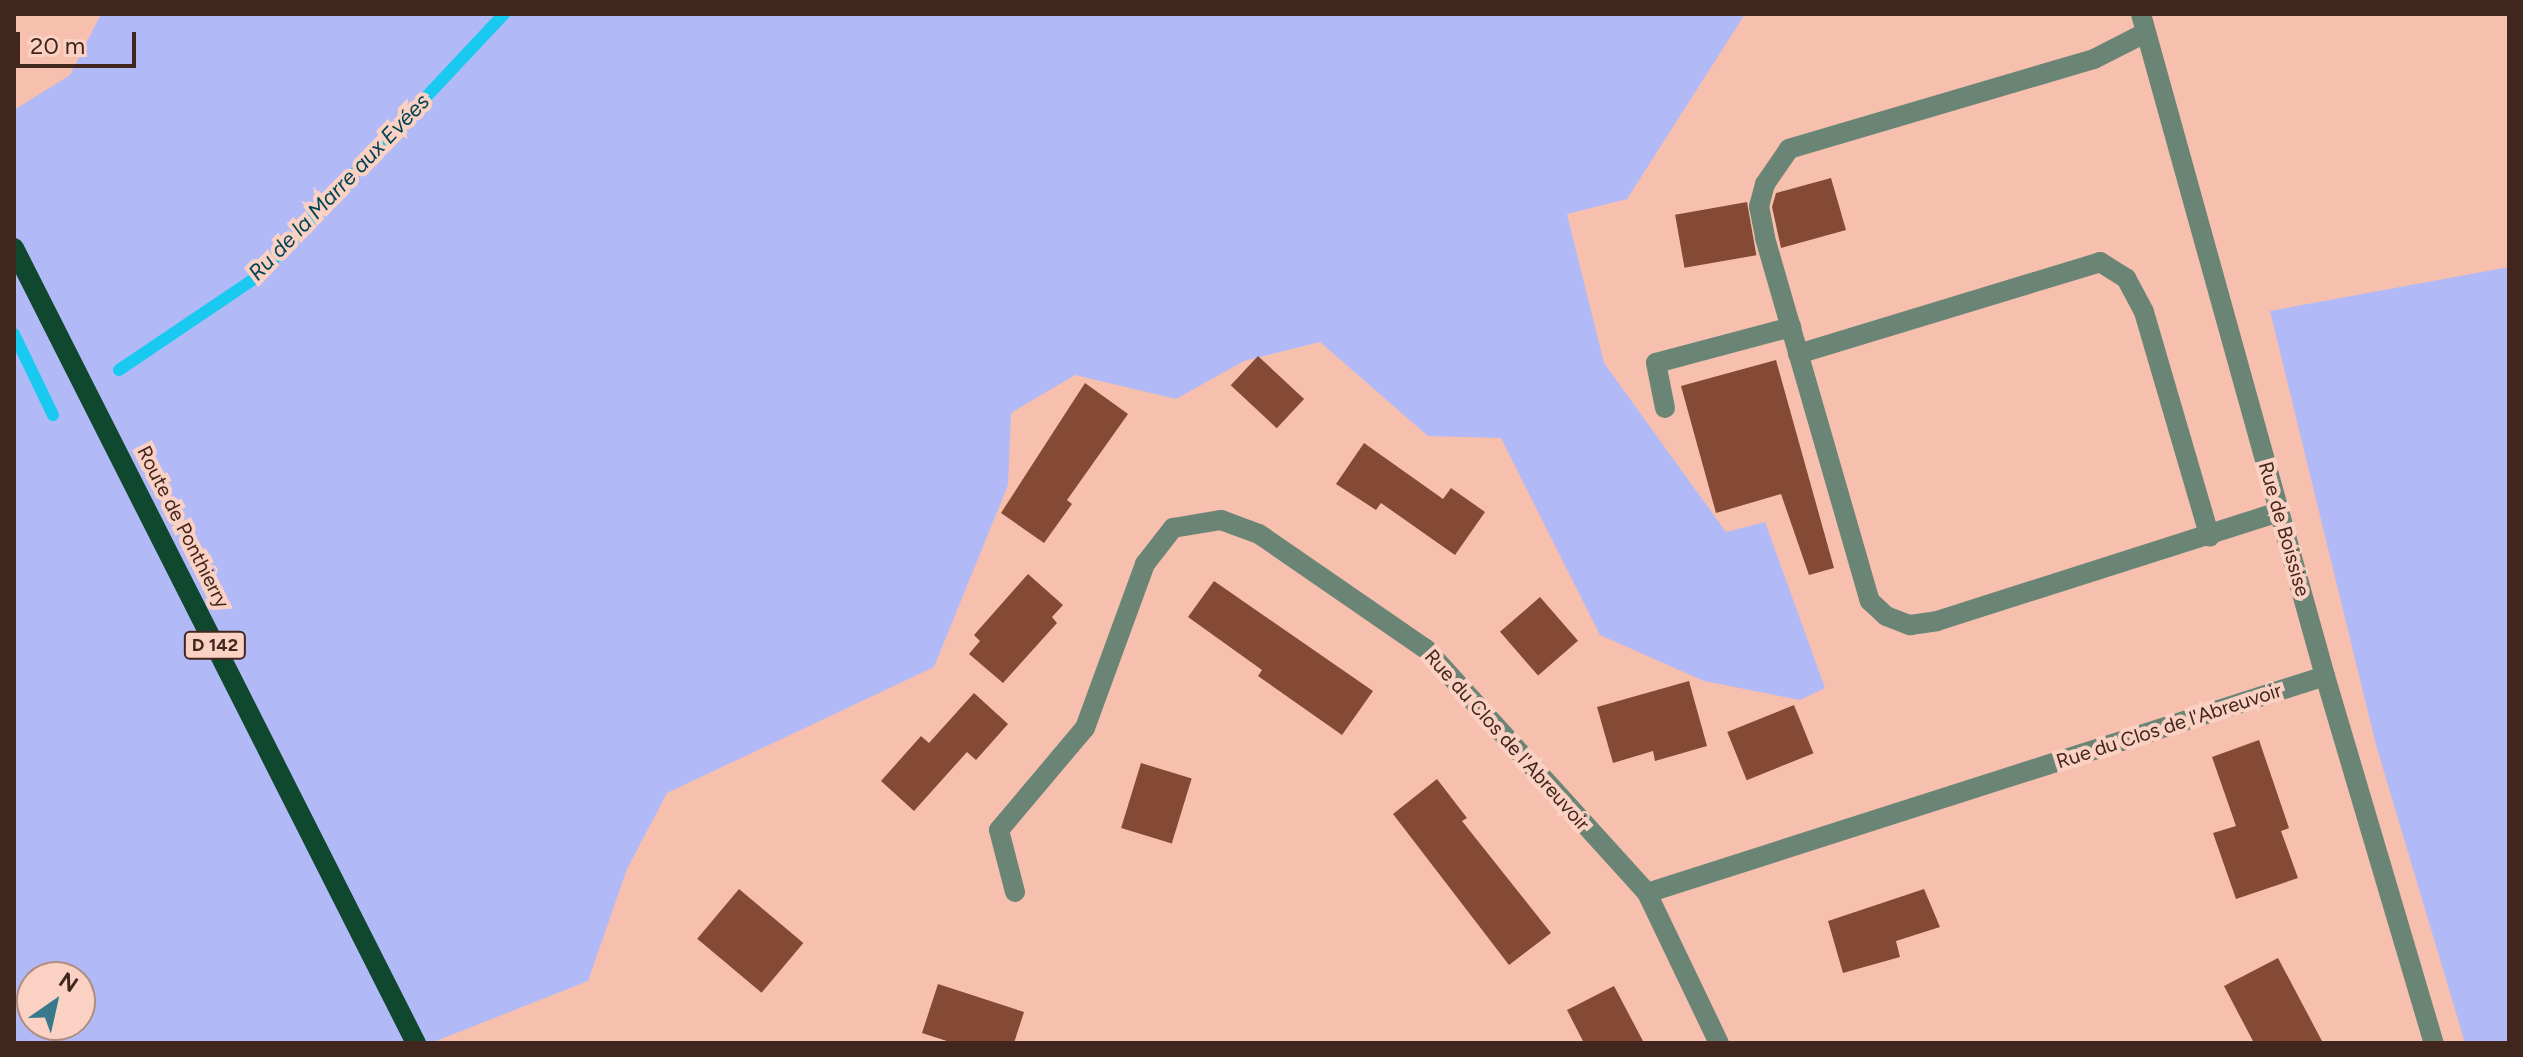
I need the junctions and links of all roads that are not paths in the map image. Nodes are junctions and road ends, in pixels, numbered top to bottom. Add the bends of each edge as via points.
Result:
1 (2143, 23) edge
2 (14, 248) edge
3 (1791, 327) junction
4 (1798, 354) junction
5 (1665, 408) dead end
6 (2279, 512) junction
7 (2210, 537) junction
8 (2325, 676) junction
9 (1015, 892) dead end
10 (1647, 893) junction
11 (416, 1043) edge
12 (1719, 1043) edge
13 (2434, 1043) edge

1 - 3 street via 2094,59 1789,149 1774,165 1759,206
1 - 6 street, Rue de Boissise
2 - 11 main road, Route de Ponthierry / D 142
3 - 4 street
3 - 5 street via 1656,363
4 - 7 street via 1870,601 1886,616 1910,625 1937,621
4 - 7 street via 2100,262 2126,278 2144,312
6 - 7 street
6 - 8 street, Rue de Boissise
8 - 10 street, Rue du Clos de l'Abreuvoir
8 - 13 street, Rue de Boissise
9 - 10 street, Rue du Clos de l'Abreuvoir via 999,830 1085,728 1145,564 1173,528 1221,520 1259,534 1426,649
10 - 12 street, Rue du Clos de l'Abreuvoir

